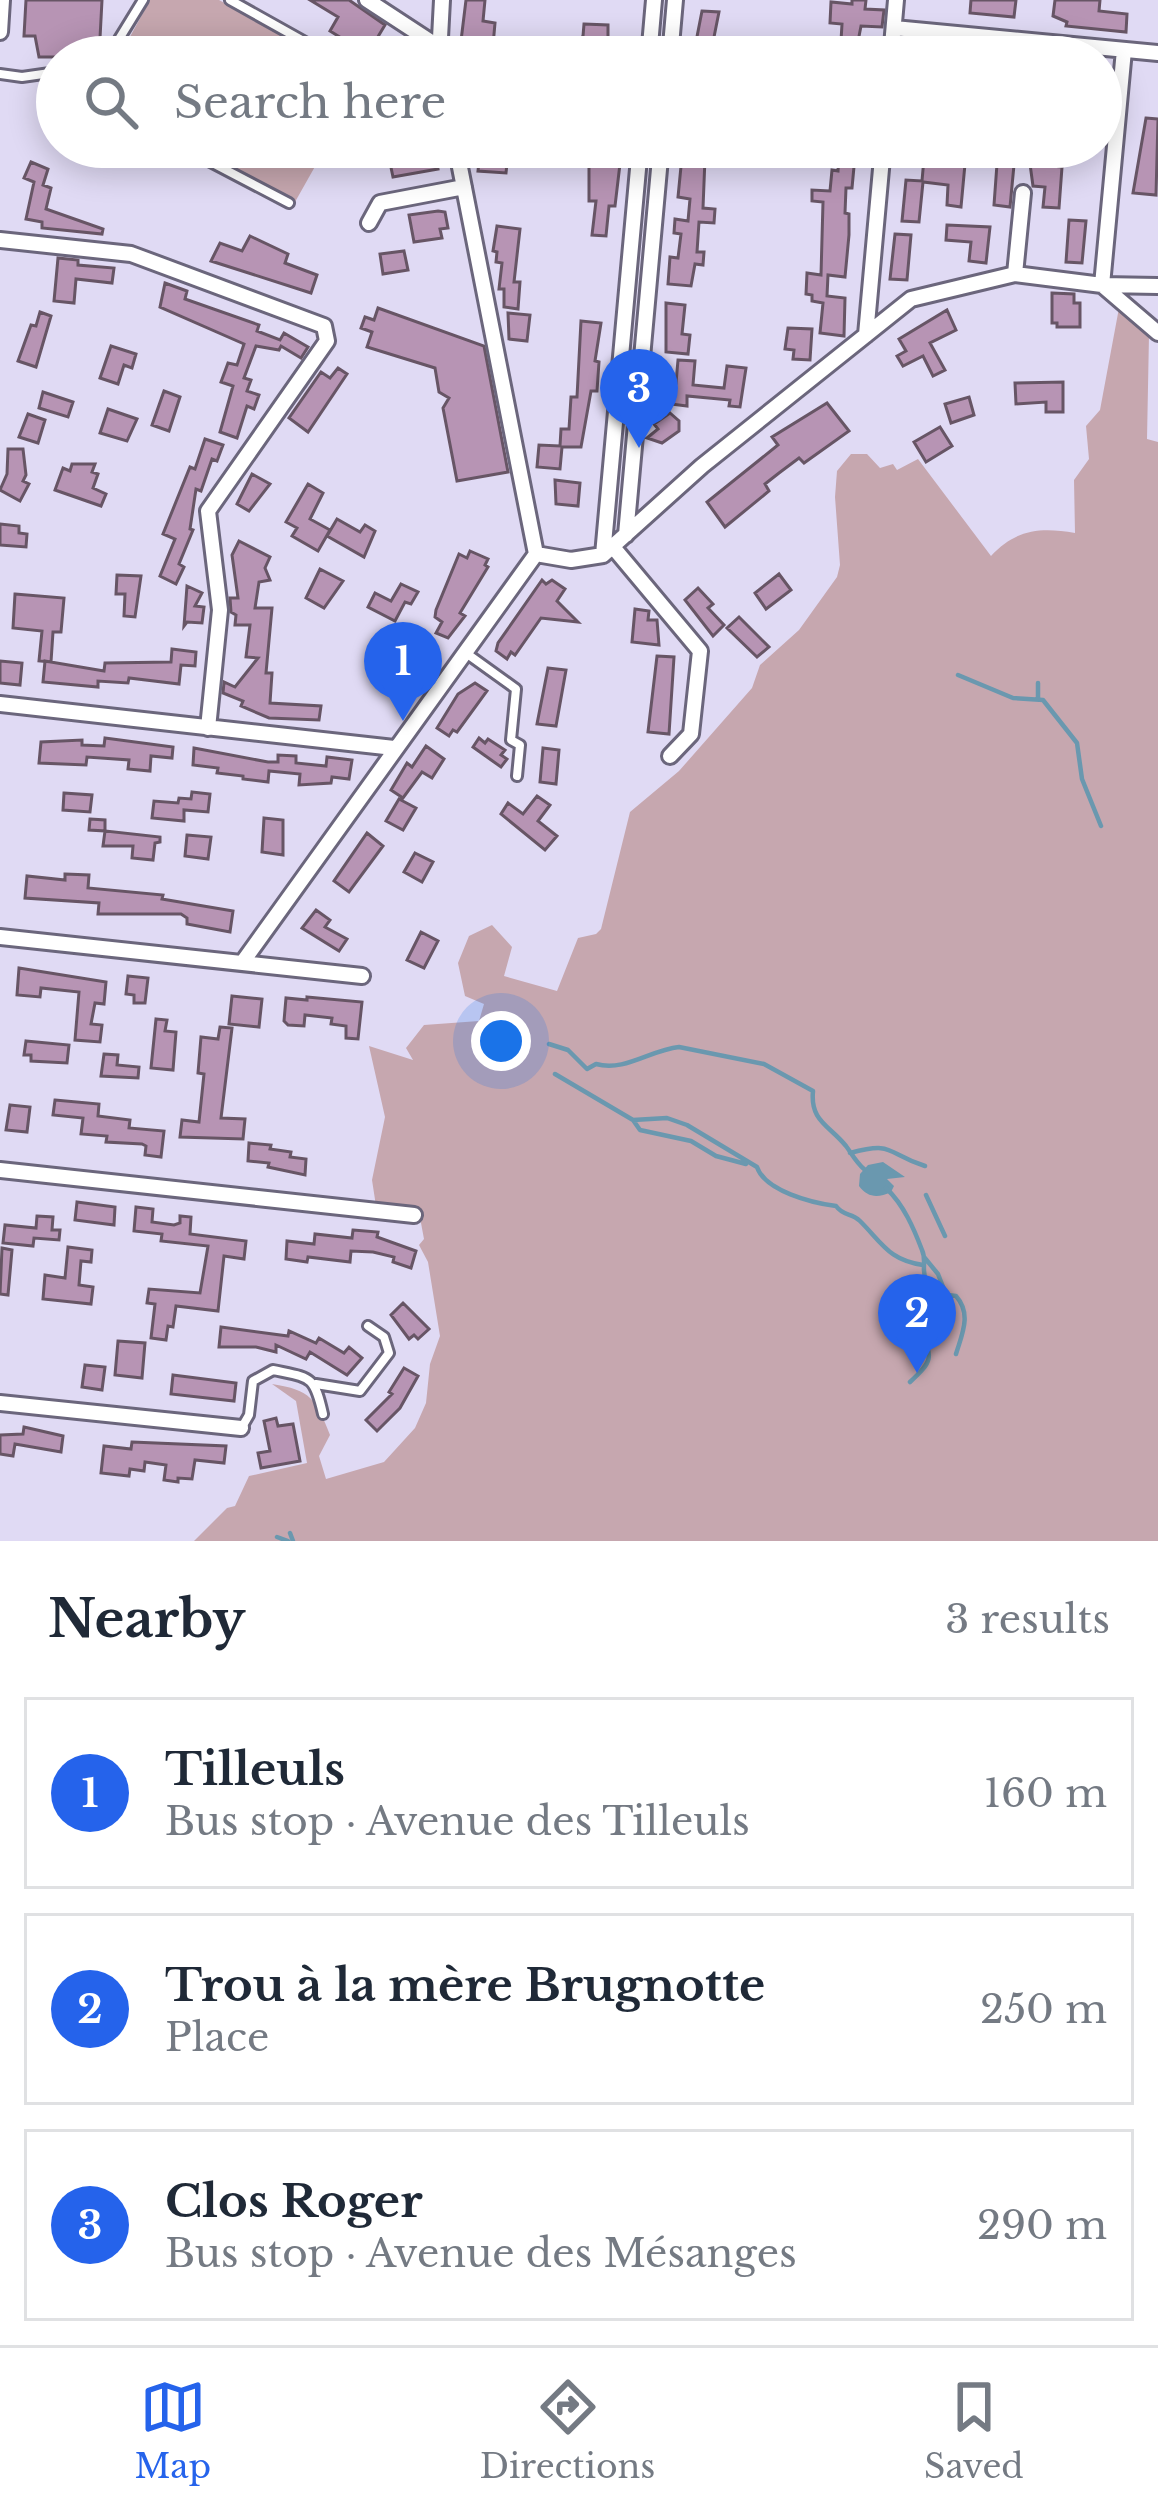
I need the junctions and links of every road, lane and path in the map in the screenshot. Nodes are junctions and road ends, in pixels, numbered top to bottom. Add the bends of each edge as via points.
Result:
1 (143, 0) edge
2 (230, 0) edge
3 (367, 0) edge
4 (442, 0) edge
5 (654, 0) edge
6 (675, 0) edge
7 (896, 0) edge
8 (1, 5) edge
9 (894, 28) junction
10 (0, 32) edge
11 (121, 36) edge
12 (294, 36) edge
13 (417, 36) edge
14 (440, 36) edge
15 (651, 36) edge
16 (672, 36) edge
17 (893, 36) edge
18 (978, 36) edge
19 (1124, 50) joint
20 (1158, 53) edge
21 (1122, 71) edge
22 (0, 74) edge
23 (36, 75) edge
24 (222, 168) edge
25 (460, 168) edge
26 (638, 168) edge
27 (659, 168) edge
28 (881, 168) edge
29 (1113, 168) edge
30 (464, 187) junction
31 (1023, 193) dead end
32 (289, 203) dead end
33 (369, 224) dead end
34 (0, 240) edge
35 (1015, 274) junction
36 (1102, 285) junction
37 (1158, 286) edge
38 (1158, 333) edge
39 (866, 335) junction
40 (626, 536) junction
41 (608, 551) junction
42 (536, 554) junction
43 (465, 652) junction
44 (0, 704) edge
45 (208, 728) junction
46 (394, 748) junction
47 (670, 756) dead end
48 (517, 776) dead end
49 (0, 937) edge
50 (242, 963) junction
51 (362, 976) dead end
52 (0, 1170) edge
53 (415, 1215) dead end
54 (368, 1326) dead end
55 (316, 1384) junction
56 (0, 1403) edge
57 (323, 1414) dead end
58 (241, 1428) joint

1 - 11 lane
2 - 12 lane
3 - 13 street
4 - 14 street
5 - 15 street
6 - 16 street
7 - 9 street
8 - 10 street
9 - 17 street
9 - 18 street
19 - 20 street
19 - 21 street
22 - 23 lane
24 - 32 lane
25 - 30 street
26 - 41 street
27 - 40 street
28 - 39 street
29 - 36 street
30 - 33 street via 380,203
30 - 42 street
31 - 35 street
34 - 45 street via 131,254 324,326 327,341 208,511 220,610
35 - 36 street
35 - 39 street via 911,299
36 - 37 street
36 - 38 street
39 - 40 street
40 - 41 street
41 - 42 street via 571,560
41 - 47 street via 700,651 691,734
42 - 43 street
43 - 46 street
43 - 48 lane via 516,689
44 - 45 street
45 - 46 street
46 - 50 street
49 - 50 street
50 - 51 street
52 - 53 street
54 - 55 lane via 389,1353 360,1391
55 - 57 lane
55 - 58 lane via 273,1370 253,1381
56 - 58 street

